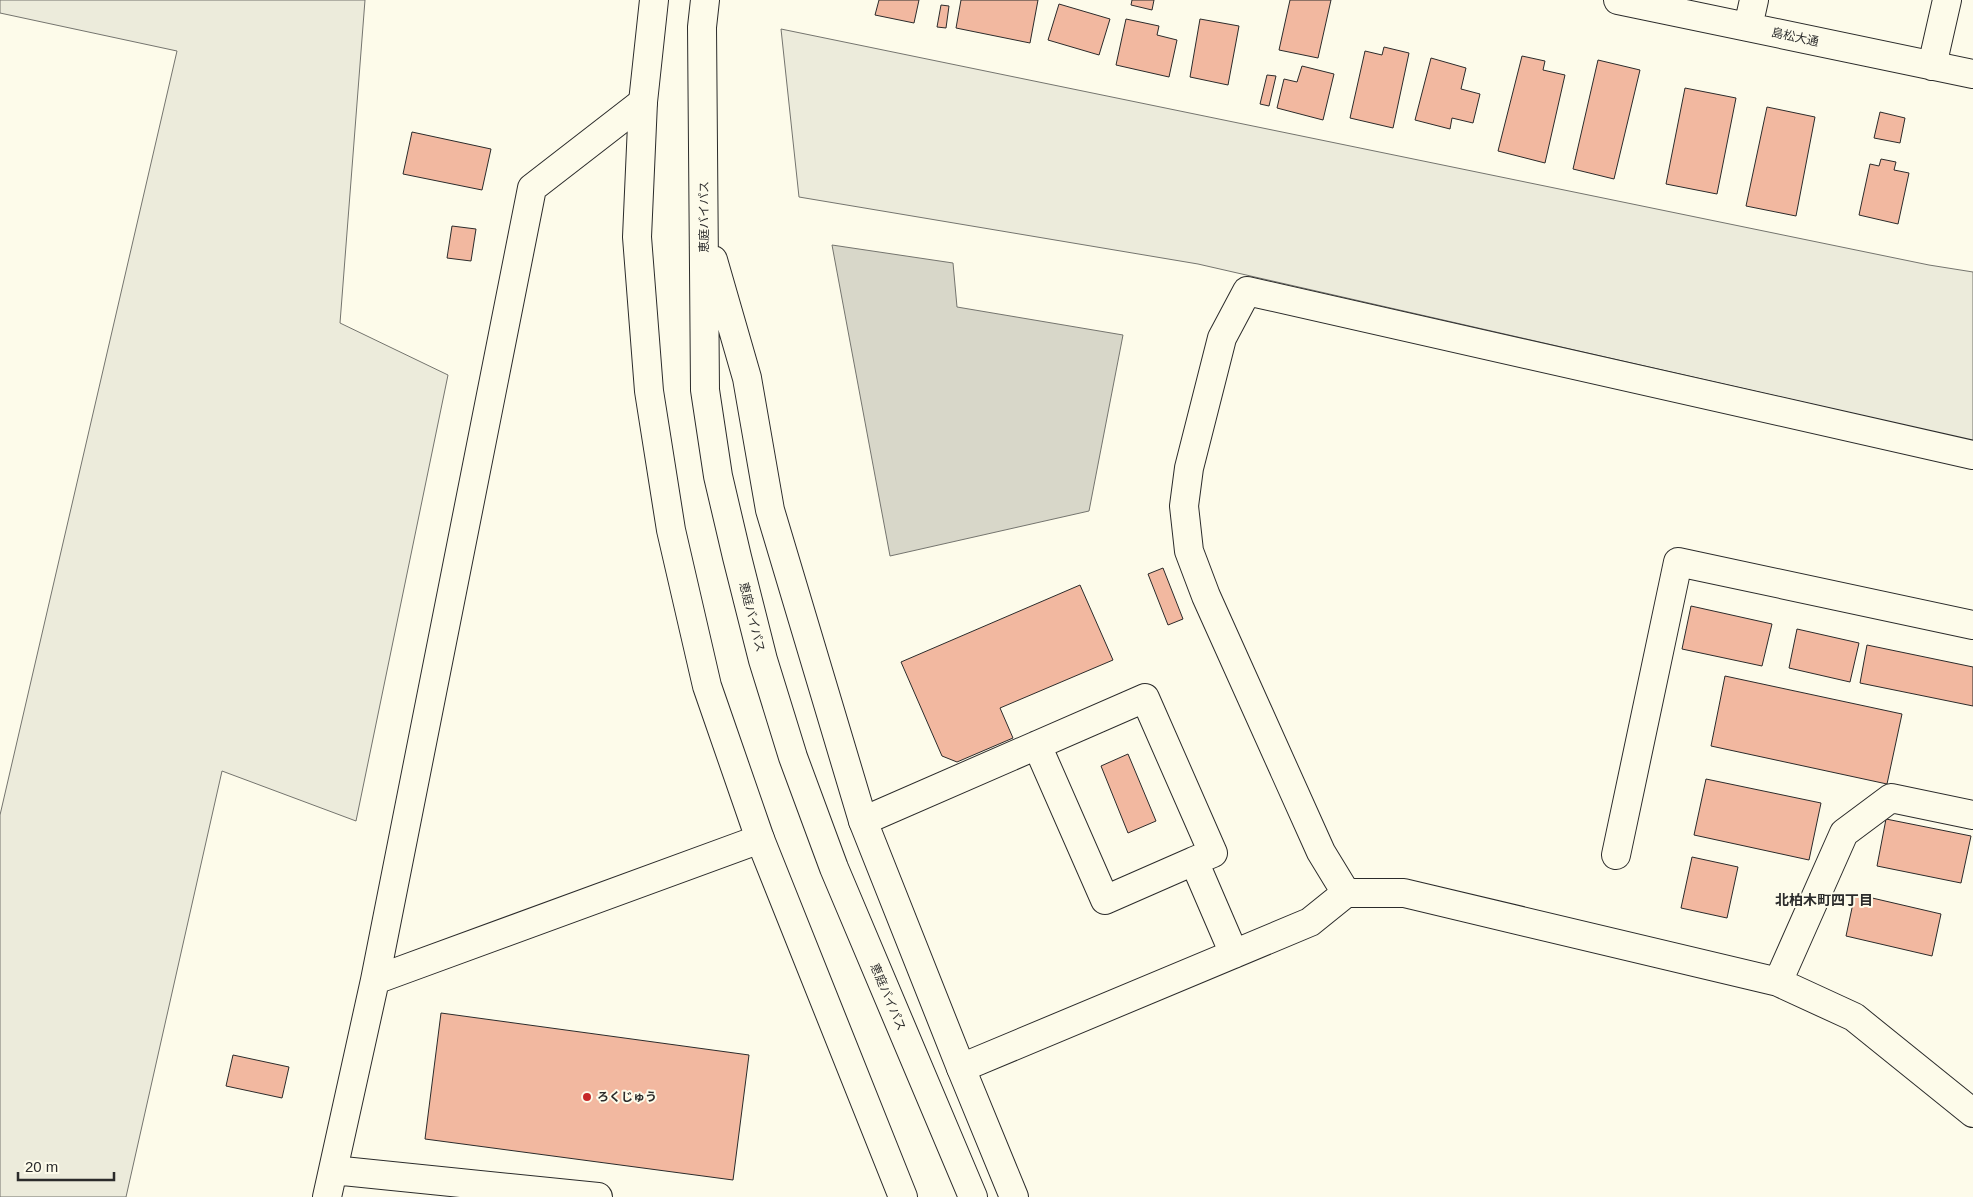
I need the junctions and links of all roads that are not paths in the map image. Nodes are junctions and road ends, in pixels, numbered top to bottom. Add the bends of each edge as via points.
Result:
1 (654, 0) edge
2 (705, 0) edge
3 (1618, 0) edge
4 (1754, 0) edge
5 (1947, 0) edge
6 (1748, 27) junction
7 (1932, 66) junction
8 (1973, 74) edge
9 (643, 102) junction
10 (704, 230) junction
11 (1973, 455) edge
12 (1973, 625) edge
13 (1037, 745) junction
14 (1973, 815) edge
15 (863, 821) junction
16 (760, 839) junction
17 (1616, 855) dead end
18 (1194, 861) junction
19 (1346, 893) junction
20 (1234, 954) junction
21 (375, 980) junction
22 (1778, 982) junction
23 (961, 1068) junction
24 (1973, 1113) edge
25 (333, 1170) junction
26 (327, 1197) edge
27 (598, 1197) edge
28 (903, 1197) edge
29 (973, 1197) edge
30 (1014, 1197) edge

1 - 9 main road
2 - 10 main road, 恵庭バイパス via 702,28
3 - 6 main road, 島松大通
4 - 6 main road
5 - 7 main road
6 - 7 main road, 島松大通
7 - 8 main road, 島松大通
9 - 16 main road via 636,236 648,391 671,530 707,686
9 - 21 main road via 532,188
10 - 15 main road via 747,378 770,510
10 - 29 main road, 恵庭バイパス via 704,390 718,476 763,660 793,757 834,868
11 - 19 main road via 1246,291 1222,338 1189,468 1184,506 1189,551 1206,596 1321,852
12 - 17 main road via 1678,562
13 - 15 main road
13 - 18 main road via 1105,900
13 - 18 main road via 1145,698 1213,853
14 - 22 main road via 1891,798 1844,833
15 - 23 main road
16 - 21 main road
16 - 28 main road
18 - 20 main road
19 - 20 main road via 1310,922
19 - 22 main road via 1404,894
20 - 23 main road
21 - 25 main road
22 - 24 main road via 1854,1016
23 - 30 main road
25 - 26 main road
25 - 27 main road

